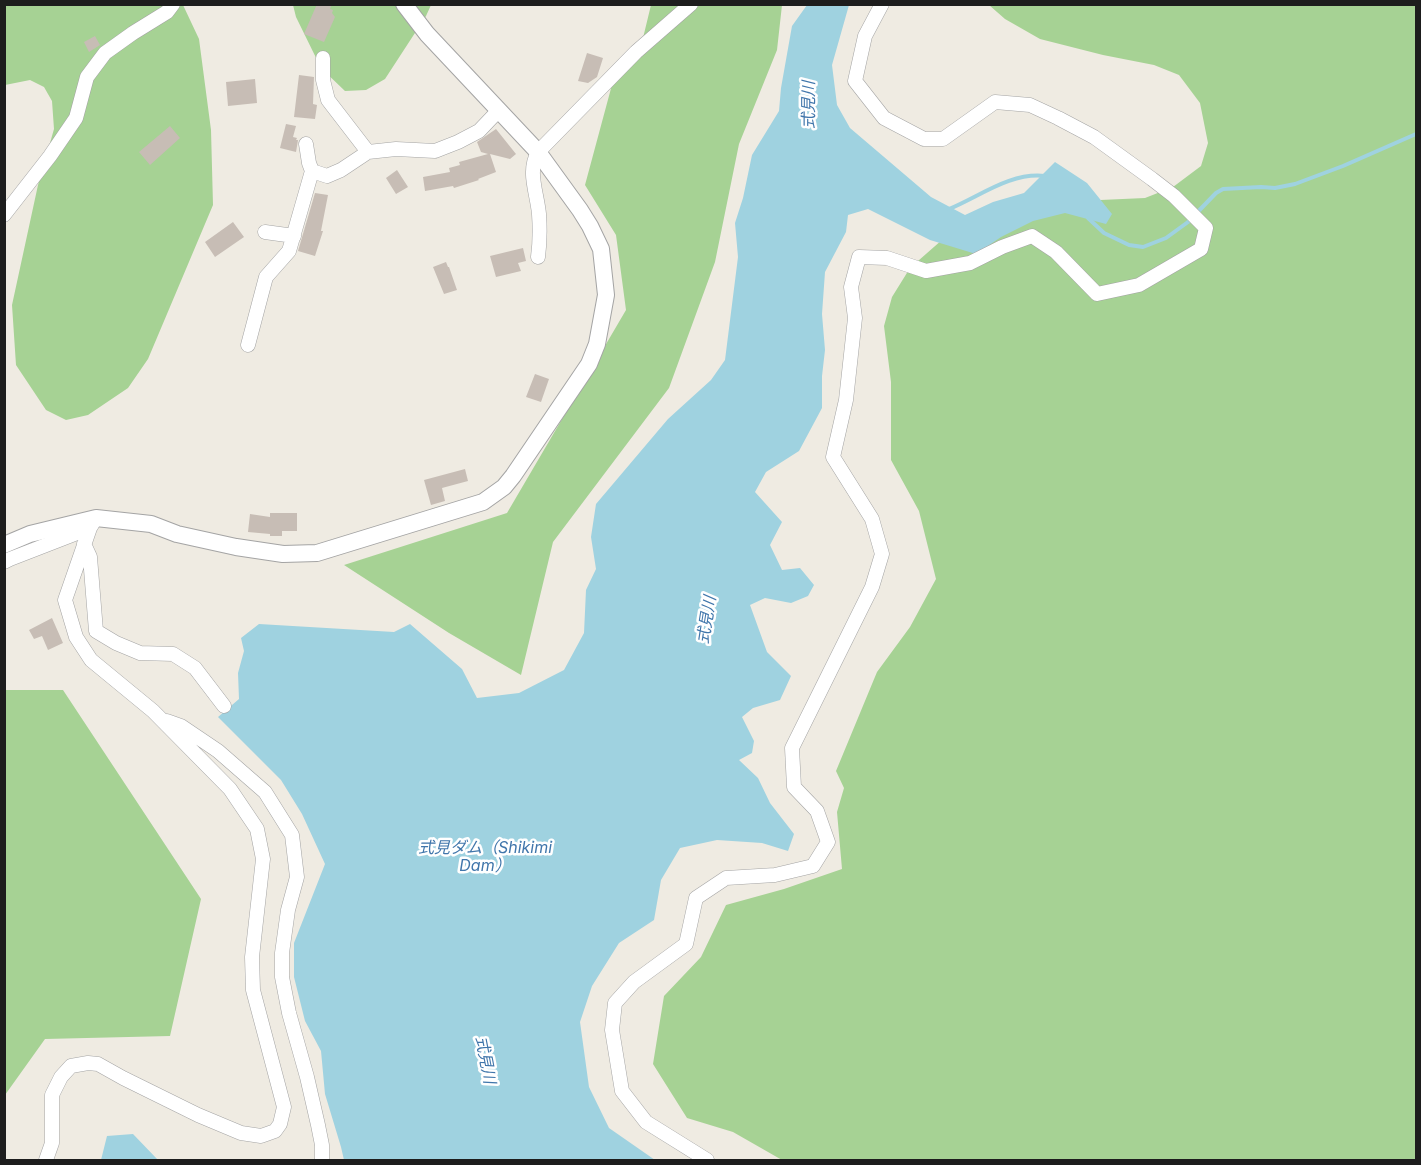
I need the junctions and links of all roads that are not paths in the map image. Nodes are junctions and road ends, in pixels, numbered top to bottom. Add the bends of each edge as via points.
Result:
1 (173, 4) edge
2 (404, 4) edge
3 (691, 4) edge
4 (882, 4) edge
5 (323, 58) dead end
6 (499, 110) junction
7 (306, 144) dead end
8 (368, 152) junction
9 (538, 152) junction
10 (312, 171) junction
11 (4, 215) edge
12 (265, 232) dead end
13 (294, 236) junction
14 (538, 257) dead end
15 (248, 345) dead end
16 (93, 523) junction
17 (84, 544) junction
18 (4, 545) edge
19 (4, 562) edge
20 (224, 706) dead end
21 (159, 717) junction
22 (46, 1161) edge
23 (322, 1161) edge
24 (707, 1161) edge

1 - 11 street via 105,53 87,77 76,118
2 - 6 street
3 - 9 street via 636,52
4 - 24 street via 866,36 855,81 884,118 924,139 943,139 995,102 1030,105 1094,137 1152,178 1206,228 1201,249 1139,285 1097,294 1056,252 1032,236 970,263 926,271 887,258 859,257 851,287 855,318 846,400 833,457 872,519 882,554 872,587 792,748 794,787 817,811 828,842 813,866 775,875 726,878 696,898 686,944 634,982 615,1003 612,1030 622,1090 646,1122
5 - 8 street via 328,100
6 - 8 street via 479,131 435,151
6 - 9 street
7 - 10 street
8 - 10 street via 327,176
9 - 14 street via 532,177 540,236
9 - 16 street via 580,210 601,249 606,295 589,364 504,486 483,502 316,553 283,554 237,547 151,524
10 - 13 street
12 - 13 street
13 - 15 street via 290,251 266,277
16 - 17 street
16 - 18 street via 30,534
16 - 19 street
17 - 20 street via 90,558 96,631 140,653 173,654 195,668
17 - 21 street via 65,600 76,637 91,660
21 - 22 street via 230,789 257,829 263,859 252,957 253,990 284,1107 280,1124 261,1137 241,1133 98,1064 79,1064 71,1066 61,1077 52,1095 52,1143
21 - 23 street via 181,726 218,751 265,792 292,835 297,877 286,921 282,977 318,1125

